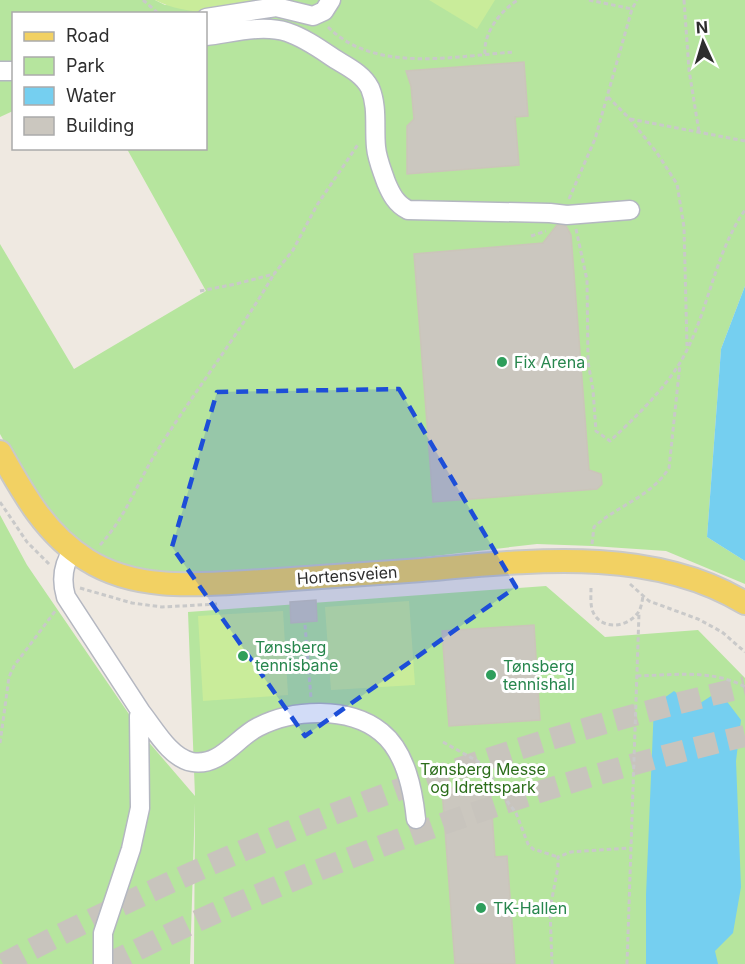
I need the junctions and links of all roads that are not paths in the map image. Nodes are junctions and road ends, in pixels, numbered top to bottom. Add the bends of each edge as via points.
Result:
1 (331, 0) edge
2 (207, 18) edge
3 (207, 36) edge
4 (630, 210) dead end
5 (0, 452) edge
6 (80, 555) junction
7 (745, 603) edge
8 (141, 712) junction
9 (416, 819) dead end
10 (103, 964) edge

1 - 2 street via 316,16 276,7
3 - 4 street via 266,29 287,32 319,48 365,80 375,109 380,166 391,193 408,210 567,215
5 - 6 main road, Hortensveien via 42,520
6 - 7 main road, Hortensveien via 109,571 147,582 202,584 506,563 602,563 653,568 688,578
6 - 8 street via 68,558 62,585 66,597
8 - 9 street via 172,751 189,762 200,763 216,758 257,727 282,718 312,713 358,720 381,732 397,753 408,775
8 - 10 street via 140,808 131,849 103,933

